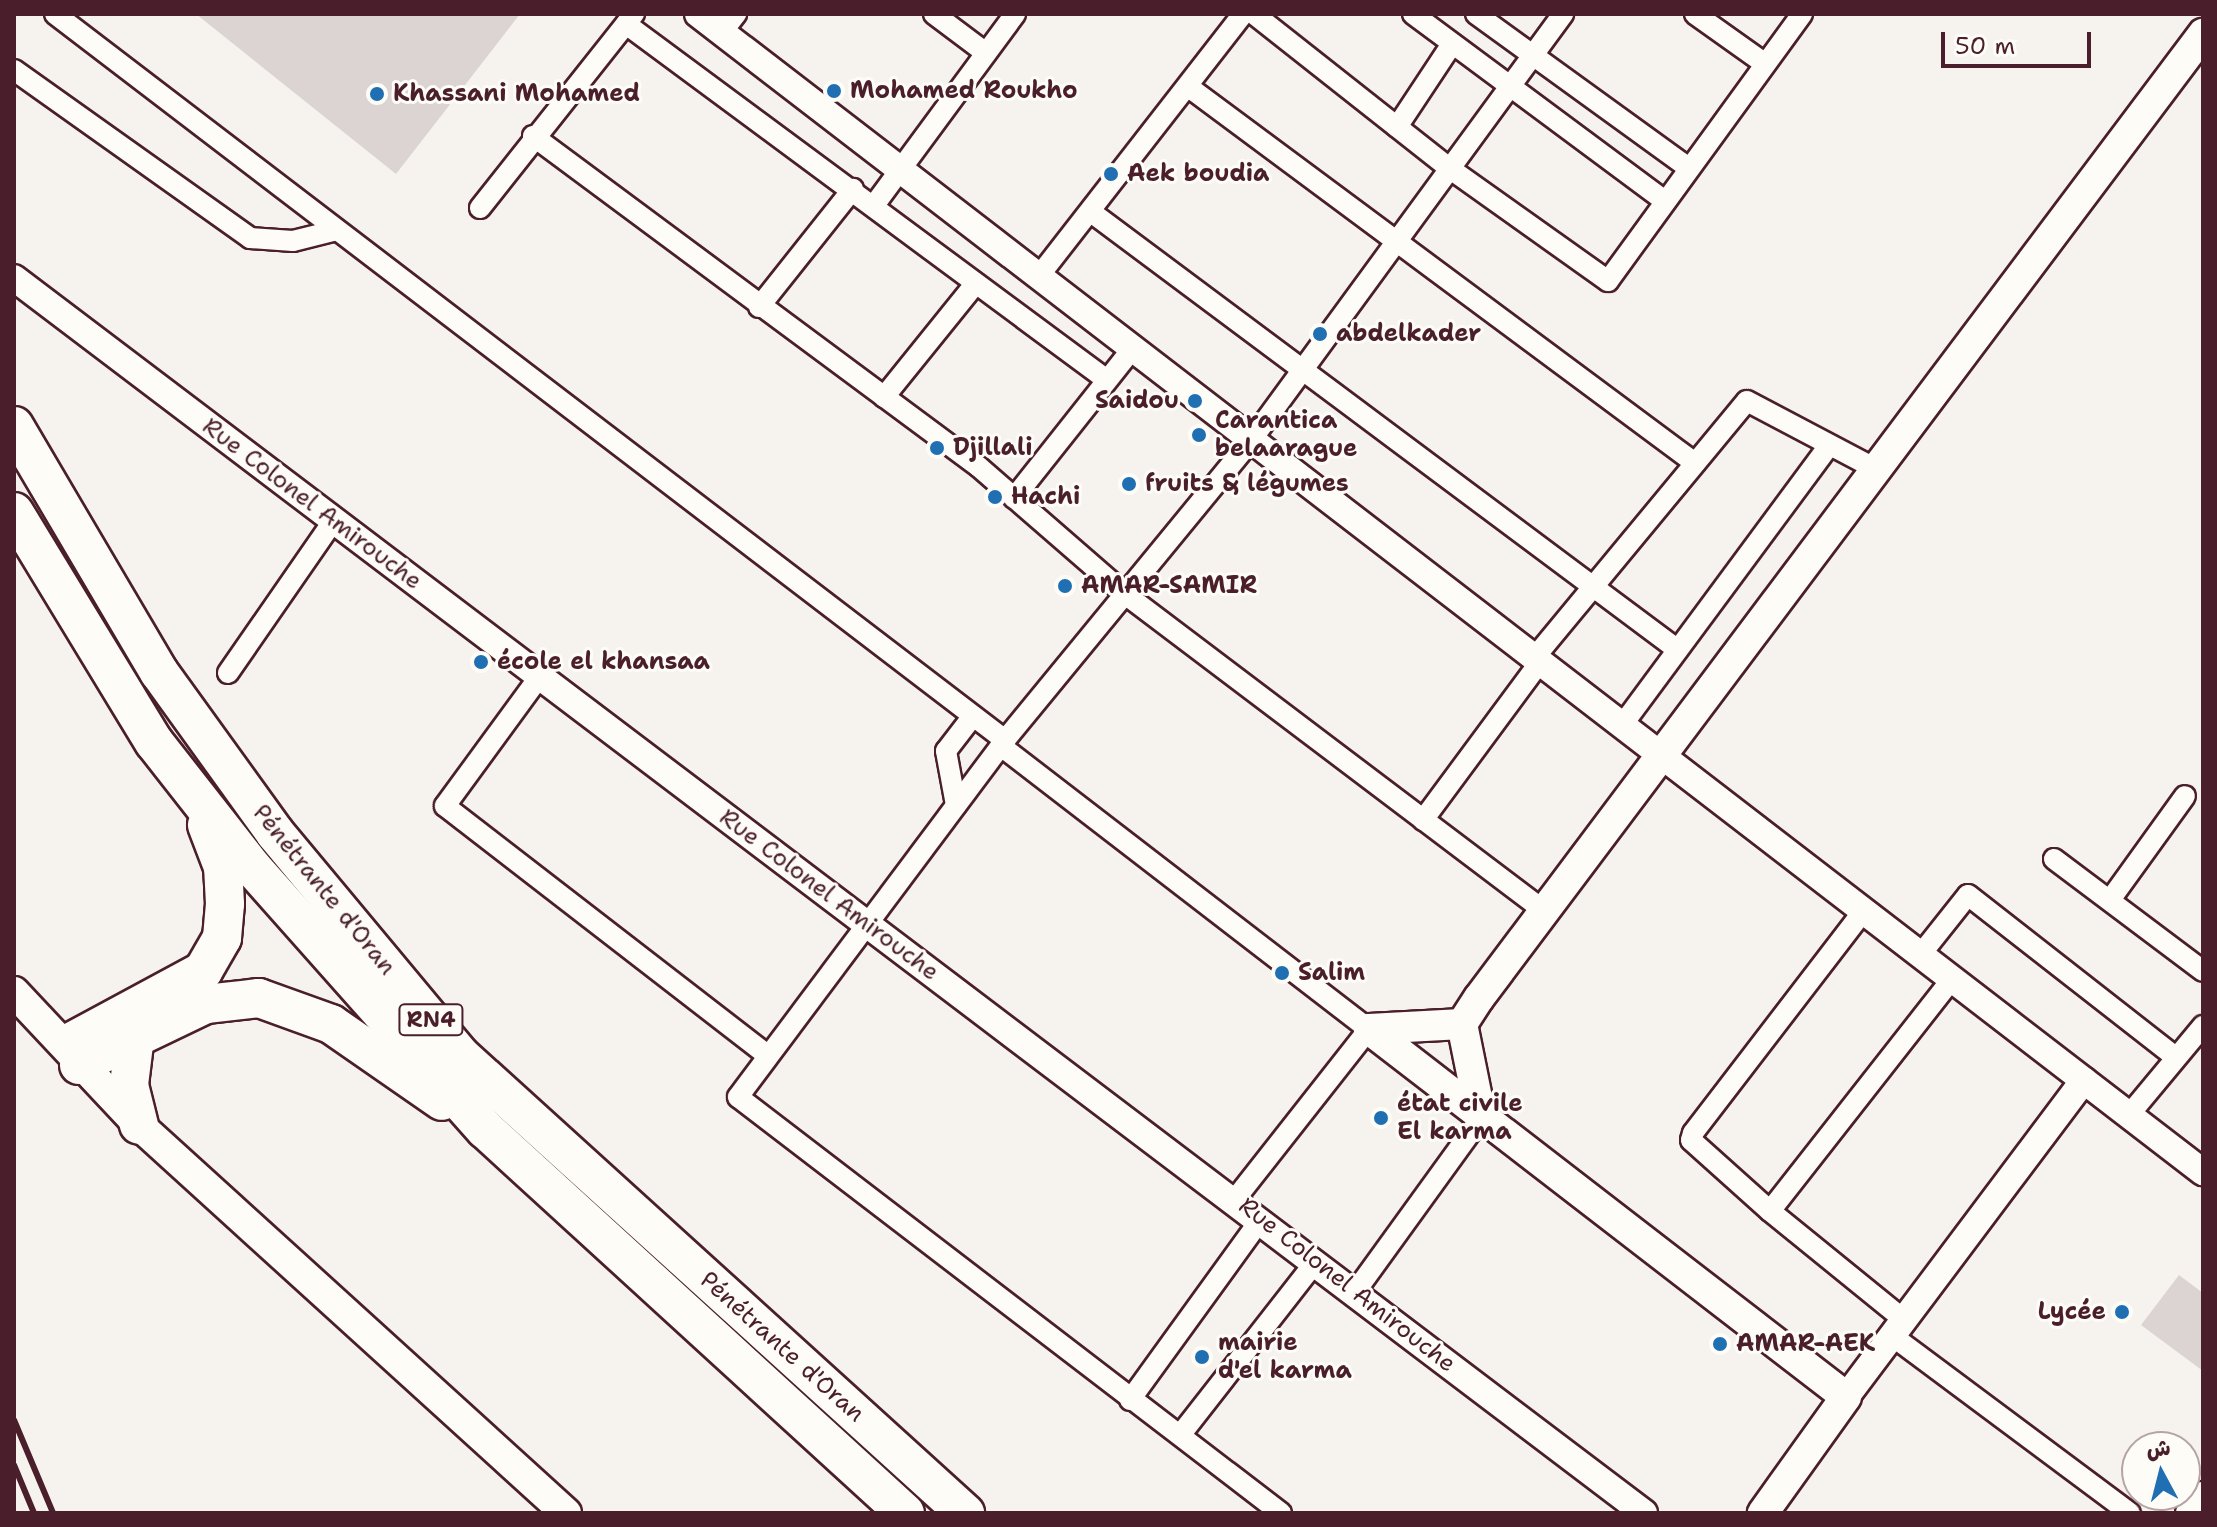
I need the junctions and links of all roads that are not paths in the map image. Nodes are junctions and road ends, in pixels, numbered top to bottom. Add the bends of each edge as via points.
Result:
1 (55, 14) edge
2 (698, 14) edge
3 (934, 14) edge
4 (1015, 14) edge
5 (1243, 14) edge
6 (1254, 14) edge
7 (1413, 14) edge
8 (1476, 14) edge
9 (1563, 14) edge
10 (1695, 14) edge
11 (1802, 14) edge
12 (630, 19) edge
13 (729, 23) edge
14 (2203, 34) edge
15 (1452, 44) junction
16 (986, 53) junction
17 (1531, 56) junction
18 (1764, 63) junction
19 (14, 70) edge
20 (1190, 88) junction
21 (1508, 88) junction
22 (1397, 127) junction
23 (533, 136) junction
24 (901, 166) junction
25 (1686, 166) junction
26 (1449, 168) junction
27 (853, 189) junction
28 (1662, 199) junction
29 (875, 204) junction
30 (480, 208) dead end
31 (1091, 212) junction
32 (337, 230) junction
33 (1393, 245) junction
34 (1039, 276) junction
35 (14, 278) edge
36 (976, 283) junction
37 (759, 307) junction
38 (1133, 348) junction
39 (1301, 372) junction
40 (1107, 380) junction
41 (884, 397) junction
42 (14, 426) edge
43 (1252, 439) junction
44 (1827, 448) junction
45 (1695, 463) junction
46 (1874, 468) junction
47 (1014, 498) junction
48 (14, 512) edge
49 (334, 520) junction
50 (1592, 587) junction
51 (1125, 594) junction
52 (1678, 650) junction
53 (1538, 659) junction
54 (228, 673) dead end
55 (540, 676) junction
56 (973, 716) junction
57 (1623, 724) junction
58 (154, 742) junction
59 (1003, 743) junction
60 (1659, 752) junction
61 (2185, 796) dead end
62 (956, 805) junction
63 (1423, 820) junction
64 (2054, 859) dead end
65 (2110, 900) junction
66 (1543, 910) junction
67 (1864, 910) junction
68 (867, 924) junction
69 (1921, 954) junction
70 (2203, 971) edge
71 (1952, 979) junction
72 (14, 992) edge
73 (1462, 1024) junction
74 (2203, 1026) edge
75 (1369, 1029) junction
76 (134, 1044) junction
77 (767, 1055) junction
78 (71, 1057) junction
79 (2175, 1057) junction
80 (2084, 1080) junction
81 (2129, 1115) junction
82 (1481, 1118) junction
83 (139, 1125) junction
84 (485, 1129) junction
85 (2203, 1172) edge
86 (1235, 1199) junction
87 (1770, 1211) junction
88 (1261, 1219) junction
89 (1316, 1261) junction
90 (1355, 1292) junction
91 (1897, 1327) junction
92 (1846, 1397) junction
93 (1130, 1400) junction
94 (1181, 1434) junction
95 (2203, 1495) edge
96 (566, 1513) edge
97 (905, 1513) edge
98 (965, 1513) edge
99 (1281, 1513) edge
100 (1644, 1513) edge
101 (1763, 1513) edge
102 (2130, 1513) edge
103 (2189, 1513) edge

1 - 32 street
2 - 13 street
3 - 16 street
4 - 16 street
5 - 20 street
6 - 22 street
7 - 15 street
8 - 17 street
9 - 17 street
10 - 18 street
11 - 18 street
12 - 23 street
12 - 27 street
13 - 24 street
14 - 46 main road
15 - 21 street
15 - 22 street
16 - 24 street
17 - 21 street
17 - 25 street
18 - 25 street
19 - 32 street via 250,238 293,241
20 - 31 street
20 - 33 street
21 - 26 street
21 - 28 street
22 - 26 street
23 - 30 street
23 - 37 street
24 - 29 street
24 - 34 street
25 - 28 street
26 - 28 street via 1608,281
26 - 33 street
27 - 29 street
27 - 37 street
29 - 36 street
31 - 34 street
31 - 39 street
32 - 56 street
33 - 39 street
33 - 45 street
34 - 38 street
35 - 49 street, Rue Colonel Amirouche
36 - 40 street
36 - 41 street
37 - 41 street
38 - 40 street
38 - 43 street
39 - 43 street
39 - 50 street
40 - 47 street
41 - 47 street
42 - 98 highway, Pénétrante d'Oran / RN4 via 159,672 275,833 460,1055
43 - 51 street
43 - 53 street
44 - 45 street via 1747,401
44 - 46 street
44 - 52 street
45 - 50 street
46 - 60 main road
47 - 51 street
48 - 58 highway, Pénétrante d'Oran / RN4
49 - 54 street
49 - 55 street, Rue Colonel Amirouche
50 - 52 street
50 - 53 street
51 - 59 street
51 - 63 street
52 - 57 street
53 - 57 street
53 - 63 street
55 - 68 street, Rue Colonel Amirouche
55 - 77 street via 445,806
56 - 59 street
56 - 62 street via 946,751
57 - 60 street
58 - 78 highway via 218,854 222,938 203,971
58 - 84 highway, Pénétrante d'Oran / RN4 via 252,867
59 - 62 street
59 - 75 street
60 - 66 main road
60 - 67 street
61 - 65 street
62 - 68 street
63 - 66 street
64 - 65 street
65 - 70 street
66 - 73 main road
67 - 69 street
67 - 87 street via 1693,1133 1691,1140
68 - 77 street
68 - 86 street, Rue Colonel Amirouche
69 - 71 street
69 - 79 street via 1968,895
71 - 80 street
71 - 87 street
72 - 78 main road
73 - 75 main road
73 - 82 main road
74 - 79 street
75 - 82 main road
75 - 86 street
76 - 78 highway
76 - 83 highway via 129,1085
76 - 84 highway via 206,1004 233,997 286,1004 331,1024
77 - 93 street via 738,1097
78 - 83 main road
79 - 81 street
80 - 81 street
80 - 91 street
81 - 85 street
82 - 90 street
82 - 92 main road
83 - 96 main road
84 - 97 highway, Pénétrante d'Oran / RN4
86 - 88 street, Rue Colonel Amirouche
87 - 91 street
88 - 89 street, Rue Colonel Amirouche
88 - 93 street
89 - 90 street, Rue Colonel Amirouche
89 - 94 street
90 - 100 street, Rue Colonel Amirouche
91 - 92 street
91 - 102 street
92 - 101 main road
93 - 94 street
94 - 99 street
95 - 103 street

